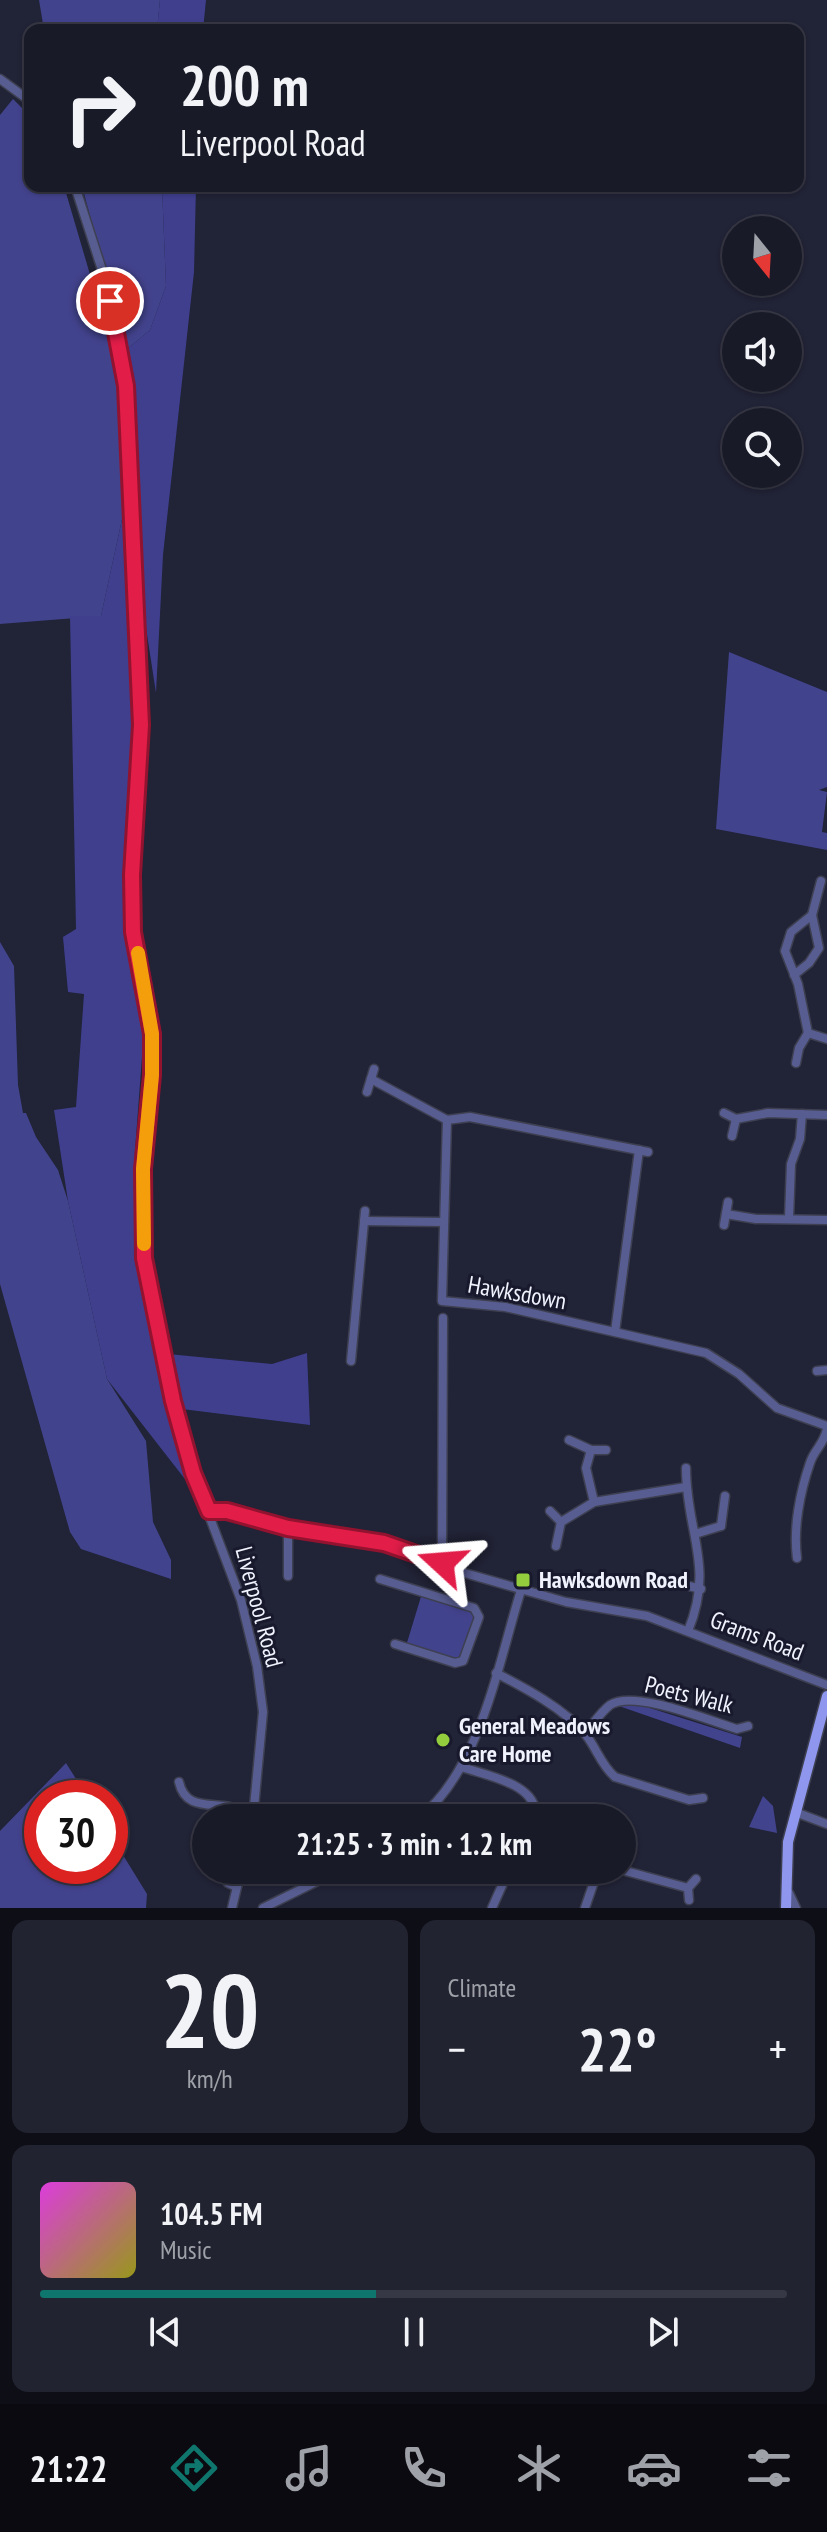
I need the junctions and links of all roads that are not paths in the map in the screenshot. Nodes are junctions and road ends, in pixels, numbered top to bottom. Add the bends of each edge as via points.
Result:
1 (0, 79) edge
2 (24, 97) edge
3 (77, 192) edge
4 (821, 881) dead end
5 (812, 915) junction
6 (815, 955) junction
7 (827, 956) edge
8 (794, 975) junction
9 (808, 1033) junction
10 (827, 1039) edge
11 (796, 1063) dead end
12 (374, 1069) dead end
13 (371, 1079) junction
14 (367, 1092) dead end
15 (724, 1113) dead end
16 (802, 1114) junction
17 (827, 1115) edge
18 (736, 1119) junction
19 (447, 1120) junction
20 (732, 1136) dead end
21 (728, 1202) dead end
22 (365, 1211) dead end
23 (726, 1214) junction
24 (789, 1218) junction
25 (827, 1220) edge
26 (364, 1221) junction
27 (444, 1222) junction
28 (724, 1225) dead end
29 (443, 1318) dead end
30 (615, 1332) junction
31 (351, 1361) dead end
32 (827, 1428) edge
33 (569, 1440) dead end
34 (591, 1450) junction
35 (606, 1450) dead end
36 (686, 1468) dead end
37 (686, 1487) junction
38 (725, 1496) dead end
39 (594, 1502) junction
40 (209, 1511) junction
41 (550, 1511) dead end
42 (561, 1522) junction
43 (721, 1526) junction
44 (288, 1528) junction
45 (730, 1533) dead end
46 (695, 1534) junction
47 (556, 1546) dead end
48 (797, 1558) dead end
49 (297, 1559) dead end
50 (286, 1560) junction
51 (442, 1563) junction
52 (288, 1576) dead end
53 (380, 1579) dead end
54 (669, 1581) dead end
55 (522, 1587) junction
56 (701, 1589) junction
57 (688, 1631) junction
58 (395, 1644) dead end
59 (496, 1673) junction
60 (827, 1685) edge
61 (827, 1696) edge
62 (748, 1726) dead end
63 (585, 1733) junction
64 (462, 1767) junction
65 (179, 1782) dead end
66 (703, 1798) dead end
67 (197, 1804) edge
68 (255, 1804) edge
69 (434, 1804) edge
70 (535, 1804) edge
71 (795, 1812) junction
72 (827, 1824) edge
73 (636, 1874) edge
74 (696, 1879) dead end
75 (230, 1884) edge
76 (238, 1884) edge
77 (312, 1884) edge
78 (503, 1884) edge
79 (593, 1884) edge
80 (237, 1887) junction
81 (688, 1888) junction
82 (789, 1893) junction
83 (689, 1900) dead end
84 (232, 1908) edge
85 (263, 1908) edge
86 (492, 1908) edge
87 (585, 1908) edge
88 (786, 1908) edge
89 (796, 1908) edge

1 - 2 street
3 - 40 street, Liverpool Road via 107,287 126,386 141,725 133,932 146,985 152,1075 143,1169 144,1258 173,1401
4 - 5 street
5 - 6 street via 818,935
5 - 8 street via 791,932 785,951
6 - 7 street
6 - 8 street
8 - 9 street
9 - 10 street
9 - 11 street
12 - 13 street
13 - 14 street
13 - 19 street
15 - 18 street
16 - 17 street
16 - 18 street
16 - 24 street via 791,1164
18 - 20 street
19 - 27 street, Hawksdown
19 - 30 street via 470,1117 644,1151
21 - 23 street
22 - 26 street
23 - 24 street
23 - 28 street
24 - 25 street
26 - 27 street
26 - 31 street
27 - 30 street, Hawksdown via 442,1301 505,1307
29 - 51 street
30 - 32 street, Hawksdown via 706,1353 777,1408
32 - 48 street via 825,1442 810,1463 795,1540
33 - 34 street
34 - 35 street
34 - 39 street via 586,1468
36 - 37 street
37 - 39 street
37 - 46 street
38 - 43 street
39 - 42 street
40 - 44 street, Grams Road
40 - 68 street, Liverpool Road via 241,1600 258,1676 263,1712
41 - 42 street
42 - 47 street
43 - 45 street
43 - 46 street
44 - 50 street
44 - 51 street, Grams Road via 384,1543
46 - 56 street
49 - 50 street
50 - 52 street
51 - 55 street, Grams Road
53 - 58 street via 474,1608 479,1617 463,1661
54 - 56 street
55 - 57 street, Grams Road
55 - 59 street
56 - 57 street
57 - 60 street, Grams Road
59 - 63 street via 543,1699
59 - 64 street
61 - 71 main road
62 - 63 street, Poets Walk via 737,1729 627,1700 610,1705
63 - 66 street via 615,1777 689,1800
64 - 69 street
64 - 70 street via 524,1790
65 - 67 street via 182,1794
71 - 72 street
71 - 82 main road via 788,1842
73 - 81 street
74 - 81 street
75 - 80 street
76 - 80 street
77 - 85 street
78 - 86 street
79 - 87 street
80 - 84 street
81 - 83 street
82 - 88 main road
82 - 89 street

